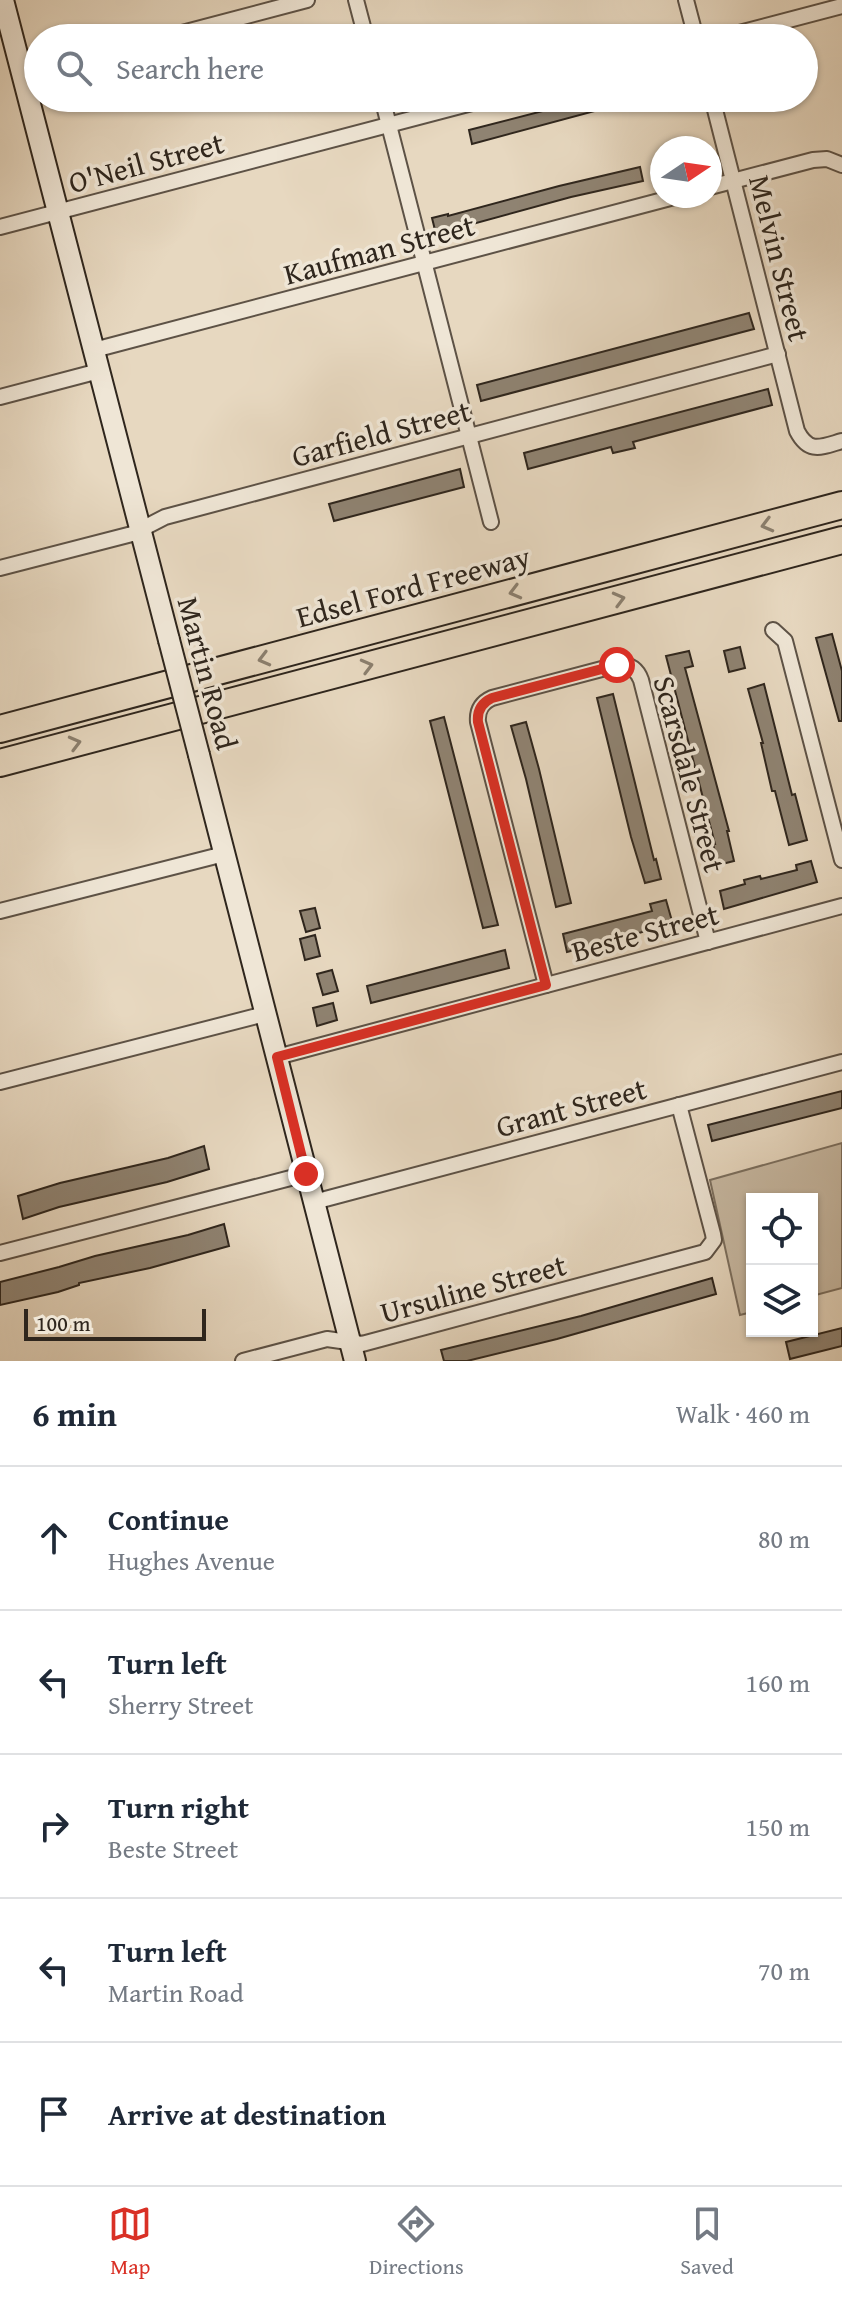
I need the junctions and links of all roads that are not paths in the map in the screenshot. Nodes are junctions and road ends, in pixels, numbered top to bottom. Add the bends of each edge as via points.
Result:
1 (3, 0) edge
2 (307, 0) edge
3 (356, 0) edge
4 (686, 0) edge
5 (842, 6) edge
6 (216, 24) edge
7 (362, 24) edge
8 (692, 24) edge
9 (773, 24) edge
10 (8, 53) edge
11 (24, 68) edge
12 (38, 112) edge
13 (386, 112) edge
14 (438, 112) edge
15 (716, 112) edge
16 (389, 125) junction
17 (842, 165) edge
18 (733, 181) junction
19 (722, 184) edge
20 (650, 203) edge
21 (59, 212) junction
22 (0, 227) edge
23 (424, 264) junction
24 (94, 350) junction
25 (778, 354) junction
26 (99, 371) junction
27 (0, 397) edge
28 (469, 436) junction
29 (840, 442) edge
30 (842, 505) edge
31 (491, 522) dead end
32 (140, 530) junction
33 (842, 540) edge
34 (0, 568) edge
35 (773, 630) dead end
36 (134, 694) junction
37 (0, 713) edge
38 (0, 729) edge
39 (0, 763) edge
40 (224, 854) junction
41 (842, 860) edge
42 (842, 906) edge
43 (0, 911) edge
44 (708, 942) junction
45 (546, 985) junction
46 (265, 1014) junction
47 (277, 1057) junction
48 (842, 1062) edge
49 (0, 1082) edge
50 (679, 1105) junction
51 (306, 1174) junction
52 (314, 1202) junction
53 (0, 1253) edge
54 (353, 1352) edge
55 (243, 1361) edge

1 - 10 street, Martin Road
2 - 6 street
3 - 7 street
4 - 8 street
5 - 9 street
10 - 11 street, Martin Road
12 - 21 street, Martin Road
13 - 16 street
14 - 16 street, O'Neil Street
15 - 18 street, Melvin Street
16 - 21 street, O'Neil Street
16 - 23 street
17 - 18 street via 813,160
18 - 19 street
18 - 25 street, Melvin Street
20 - 23 street, Kaufman Street
21 - 22 street, O'Neil Street
21 - 24 street, Martin Road
23 - 24 street, Kaufman Street
23 - 28 street
24 - 26 street, Martin Road
25 - 28 street, Garfield Street
25 - 29 street, Melvin Street via 800,437 816,447
26 - 27 street
26 - 32 street, Martin Road
28 - 31 street
28 - 32 street, Garfield Street via 165,517
30 -> 36 highway, Edsel Ford Freeway
32 - 34 street, Garfield Street
32 - 40 street, Martin Road, bridge
39 -> 33 highway
35 - 41 street via 785,641
36 - 37 highway
36 - 38 highway, Edsel Ford Freeway
40 - 43 street
40 - 46 street, Martin Road
42 - 44 street, Beste Street
44 - 45 street, Beste Street
44 - 45 street, Scarsdale Street via 639,673 617,665 492,698 482,705 478,722
45 - 47 street, Beste Street
46 - 47 street, Martin Road
46 - 49 street
47 - 51 street, Martin Road
48 - 50 street, Grant Street
50 - 52 street, Grant Street
50 - 54 street, Ursuline Street via 713,1234 705,1252 362,1344
51 - 52 street, Martin Road
51 - 53 street
52 - 54 street, Martin Road
54 - 55 street, Ursuline Street via 327,1339

